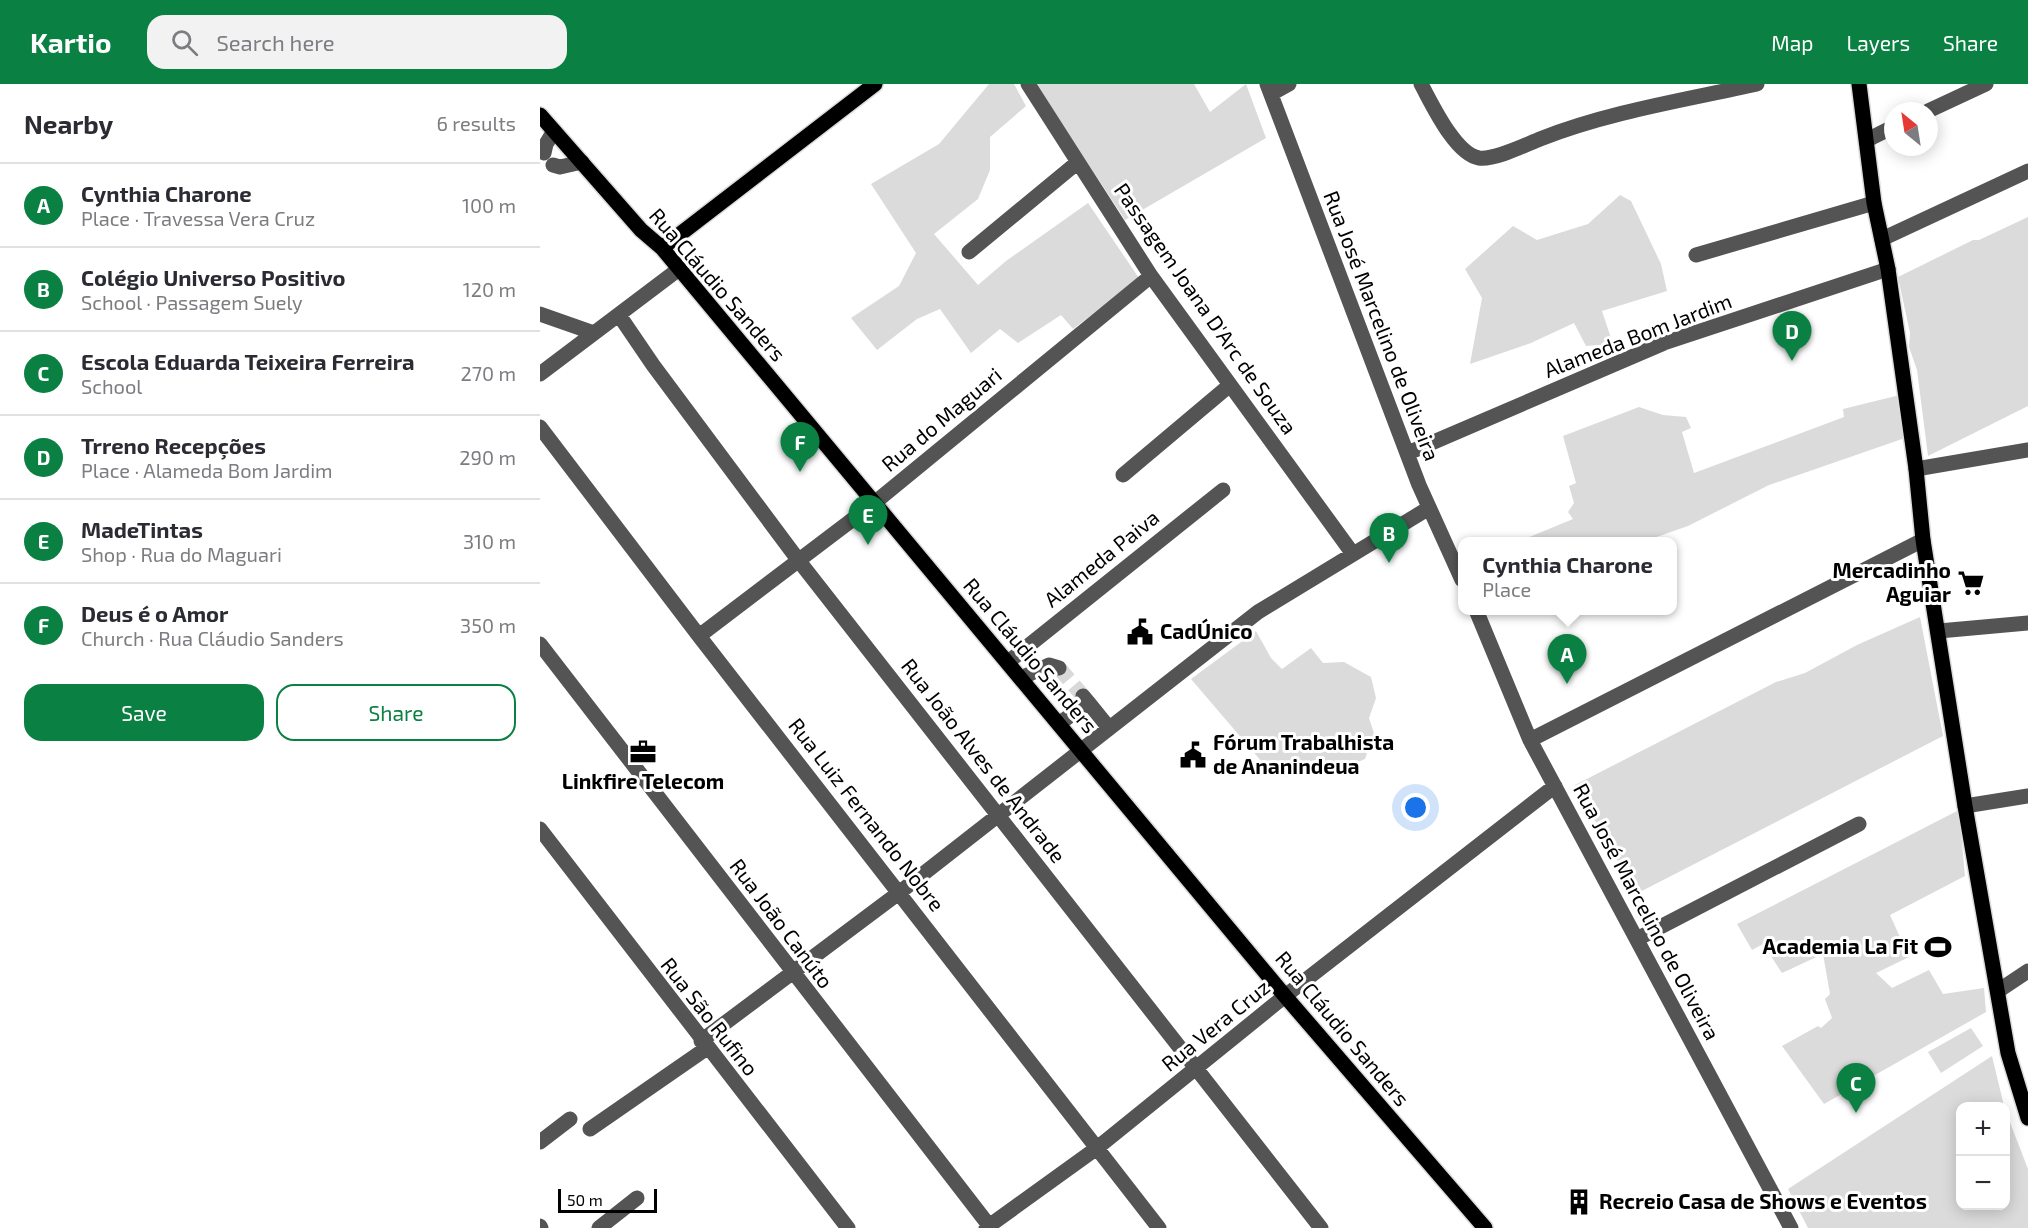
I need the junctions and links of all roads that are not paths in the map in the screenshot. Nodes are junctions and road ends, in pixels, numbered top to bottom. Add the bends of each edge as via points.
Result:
1 (875, 84) edge
2 (1028, 84) edge
3 (1289, 84) edge
4 (1421, 84) edge
5 (1757, 84) edge
6 (1859, 84) edge
7 (1986, 84) edge
8 (1269, 89) edge
9 (1938, 106) edge
10 (540, 115) edge
11 (554, 130) junction
12 (1884, 132) edge
13 (1867, 140) junction
14 (582, 162) junction
15 (1078, 162) junction
16 (2028, 171) edge
17 (1874, 203) junction
18 (1882, 239) junction
19 (662, 248) junction
20 (969, 252) dead end
21 (1696, 255) dead end
22 (679, 269) junction
23 (1888, 269) junction
24 (1151, 276) junction
25 (540, 314) edge
26 (619, 315) junction
27 (594, 333) junction
28 (540, 374) edge
29 (1230, 385) junction
30 (540, 427) edge
31 (2028, 450) edge
32 (1408, 453) junction
33 (1916, 469) junction
34 (1123, 475) dead end
35 (1223, 490) dead end
36 (873, 504) junction
37 (1429, 508) junction
38 (1923, 540) junction
39 (1353, 554) junction
40 (799, 561) junction
41 (1458, 571) edge
42 (1478, 615) edge
43 (2028, 623) edge
44 (1939, 631) junction
45 (699, 636) junction
46 (540, 644) edge
47 (1008, 662) junction
48 (1059, 668) dead end
49 (1021, 678) junction
50 (1059, 724) junction
51 (1109, 728) junction
52 (1530, 740) junction
53 (1080, 750) junction
54 (1555, 786) junction
55 (2028, 796) edge
56 (1965, 806) junction
57 (998, 815) junction
58 (1859, 824) dead end
59 (540, 829) edge
60 (900, 892) junction
61 (1637, 939) junction
62 (2028, 971) edge
63 (791, 972) junction
64 (1998, 991) junction
65 (1285, 996) junction
66 (704, 1045) junction
67 (1196, 1069) junction
68 (2028, 1118) edge
69 (570, 1119) dead end
70 (590, 1129) dead end
71 (540, 1142) edge
72 (1097, 1148) junction
73 (637, 1198) dead end
74 (988, 1227) edge
75 (599, 1228) edge
76 (848, 1228) edge
77 (1159, 1228) edge
78 (1321, 1228) edge
79 (1485, 1228) edge
80 (1791, 1228) edge

1 - 19 main road
2 - 15 street, Passagem Joana D'Arc de Souza
3 - 8 street
4 - 5 street via 1459,146 1481,158 1509,152 1570,127
6 - 13 main road
7 - 9 street
8 - 32 street, Rua José Marcelino de Oliveira
10 - 11 main road, Rua Cláudio Sanders
11 - 14 main road, Rua Cláudio Sanders
11 - 14 street via 546,144 549,159 560,167
12 - 13 street
13 - 17 main road
14 - 19 main road, Rua Cláudio Sanders via 641,230
15 - 20 street
15 - 24 street, Passagem Joana D'Arc de Souza
16 - 18 street
17 - 18 main road
17 - 21 street
18 - 23 main road
19 - 22 main road, Rua Cláudio Sanders
22 - 26 street
22 - 36 main road, Rua Cláudio Sanders
23 - 32 street, Alameda Bom Jardim via 1664,344
23 - 33 main road
24 - 29 street, Passagem Joana D'Arc de Souza
24 - 36 street, Rua do Maguari
25 - 27 street
26 - 27 street
26 - 40 street, Rua João Alves de Andrade
27 - 28 street
29 - 34 street
29 - 39 street, Passagem Joana D'Arc de Souza
30 - 45 street, Rua Luiz Fernando Nobre
31 - 33 street
32 - 37 street, Rua José Marcelino de Oliveira
33 - 38 main road
35 - 47 street, Alameda Paiva
36 - 40 street, Rua do Maguari
36 - 47 main road, Rua Cláudio Sanders
37 - 39 street
37 - 41 street, Rua José Marcelino de Oliveira
38 - 44 main road
38 - 52 street
39 - 51 street via 1258,612
40 - 45 street, Rua do Maguari
40 - 57 street, Rua João Alves de Andrade
42 - 52 street, Rua José Marcelino de Oliveira
43 - 44 street
44 - 56 main road
45 - 60 street, Rua Luiz Fernando Nobre
46 - 63 street, Rua João Canúto
47 - 49 main road, Rua Cláudio Sanders
48 - 49 street via 1049,665
49 - 50 main road, Rua Cláudio Sanders
50 - 51 street via 1085,699
50 - 53 main road, Rua Cláudio Sanders
51 - 53 street
52 - 54 street, Rua José Marcelino de Oliveira
53 - 57 street
53 - 65 main road, Rua Cláudio Sanders
54 - 61 street, Rua José Marcelino de Oliveira
54 - 65 street, Rua Vera Cruz
55 - 56 street
56 - 64 main road
57 - 60 street
57 - 67 street, Rua João Alves de Andrade
58 - 61 street
59 - 66 street, Rua São Rufino
60 - 63 street
60 - 72 street, Rua Luiz Fernando Nobre
61 - 80 street, Rua José Marcelino de Oliveira
62 - 64 street
63 - 66 street
63 - 74 street, Rua João Canúto
64 - 68 main road via 2008,1053
65 - 67 street, Rua Vera Cruz
65 - 79 main road, Rua Cláudio Sanders
66 - 70 street
66 - 76 street, Rua São Rufino
67 - 72 street, Rua Vera Cruz
67 - 78 street, Rua João Alves de Andrade
69 - 71 street
72 - 74 street, Rua Vera Cruz
72 - 77 street, Rua Luiz Fernando Nobre
73 - 75 street

